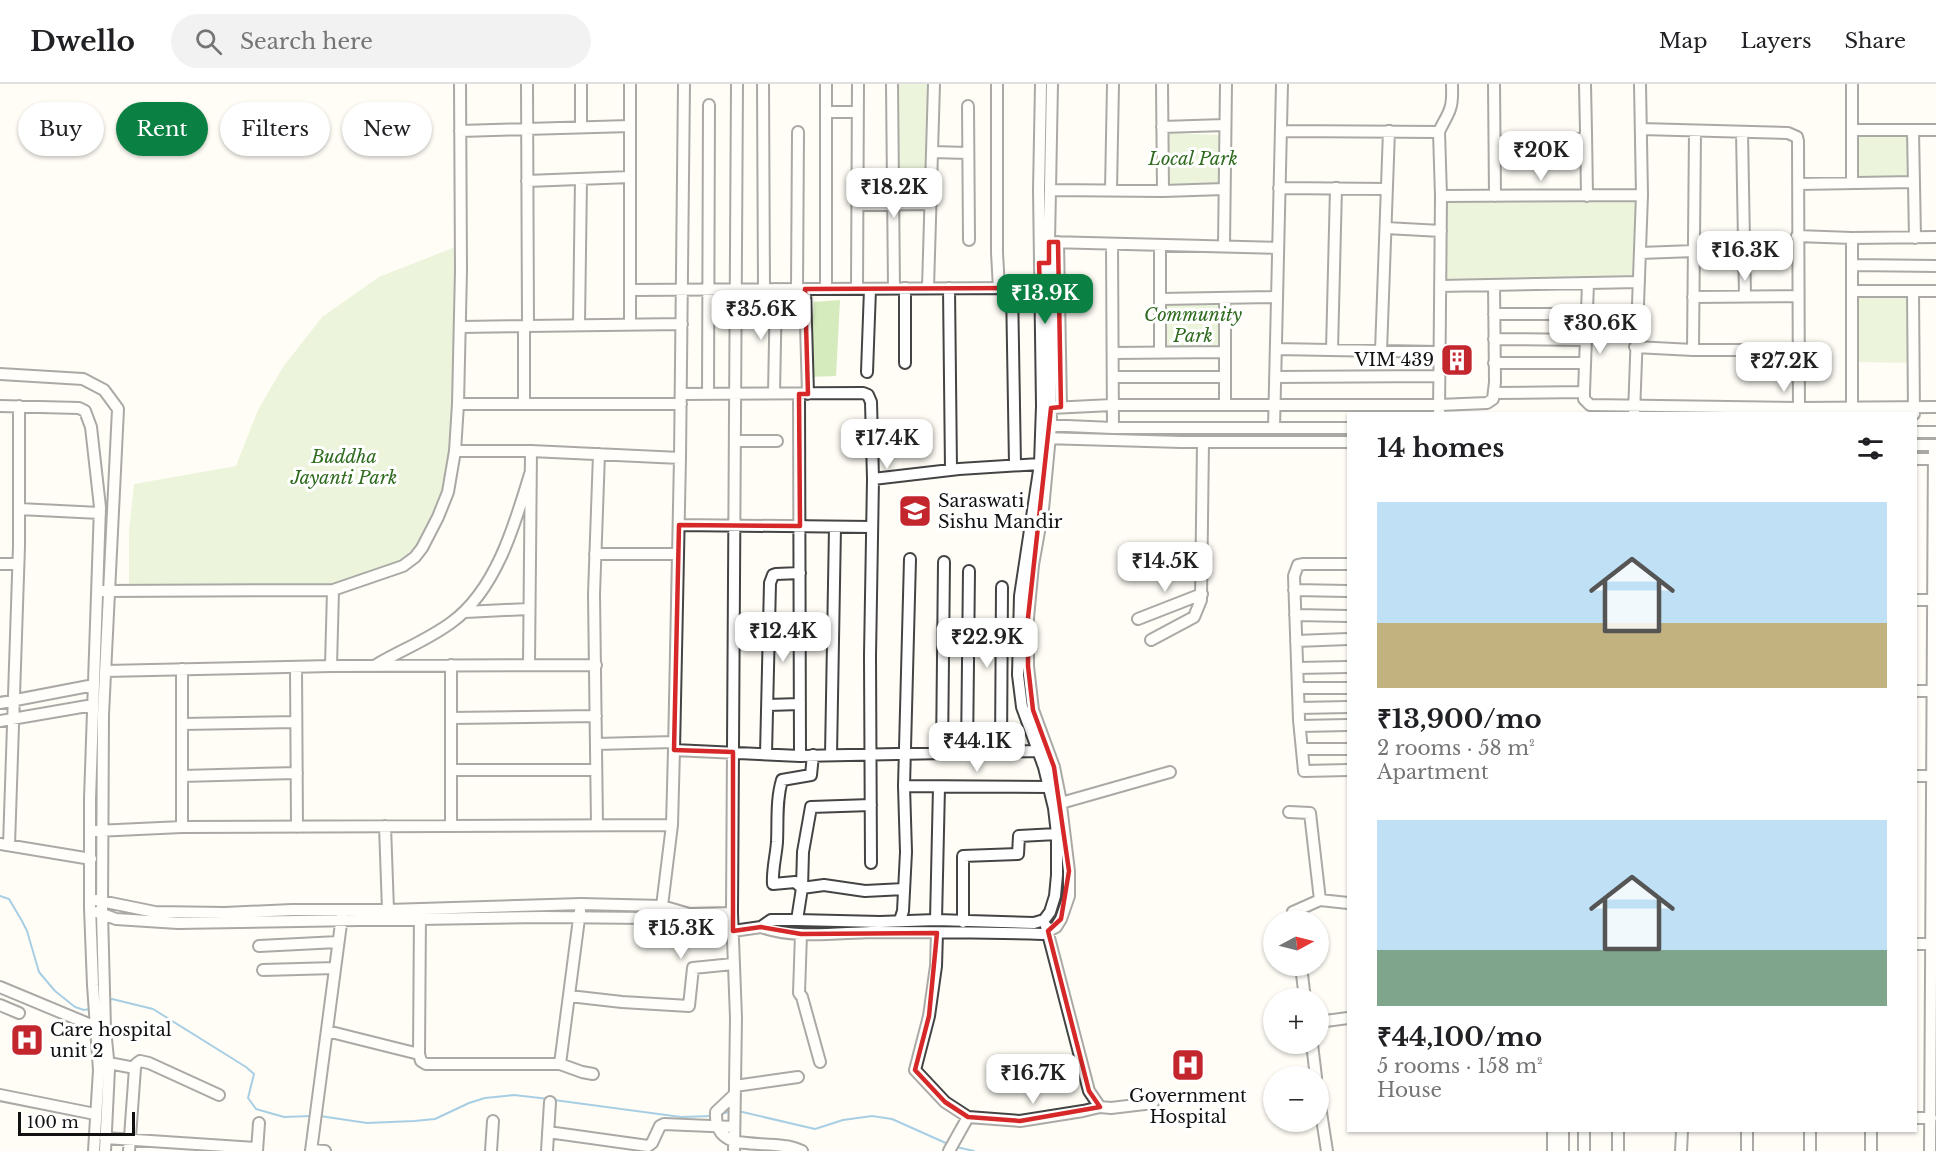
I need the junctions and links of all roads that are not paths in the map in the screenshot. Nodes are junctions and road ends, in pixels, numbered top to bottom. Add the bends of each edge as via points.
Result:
1 (460, 84) edge
2 (527, 84) edge
3 (581, 84) edge
4 (630, 84) edge
5 (684, 84) edge
6 (737, 84) edge
7 (763, 84) edge
8 (826, 84) edge
9 (858, 84) edge
10 (892, 84) edge
11 (934, 84) edge
12 (997, 84) edge
13 (1041, 84) edge
14 (1052, 84) edge
15 (1113, 84) edge
16 (1162, 84) edge
17 (1226, 84) edge
18 (1282, 84) edge
19 (1452, 84) edge
20 (1494, 84) edge
21 (1585, 84) edge
22 (1640, 84) edge
23 (1852, 84) edge
24 (709, 105) dead end
25 (968, 106) dead end
26 (826, 112) junction
27 (858, 112) junction
28 (1225, 125) junction
29 (630, 126) junction
30 (581, 127) junction
31 (1162, 127) junction
32 (526, 129) junction
33 (1641, 129) junction
34 (1853, 130) junction
35 (1913, 130) junction
36 (1936, 130) edge
37 (460, 131) junction
38 (1281, 131) junction
39 (1389, 131) junction
40 (1695, 131) junction
41 (798, 132) dead end
42 (1439, 132) junction
43 (1586, 132) junction
44 (1742, 132) junction
45 (1494, 142) junction
46 (932, 152) junction
47 (968, 153) junction
48 (630, 177) junction
49 (581, 179) junction
50 (527, 181) junction
51 (1914, 182) junction
52 (1852, 183) junction
53 (1798, 184) junction
54 (1279, 188) junction
55 (1336, 188) junction
56 (1224, 189) junction
57 (1387, 189) junction
58 (1050, 190) junction
59 (1110, 190) junction
60 (1164, 191) junction
61 (1642, 195) junction
62 (1441, 196) junction
63 (1495, 196) junction
64 (1587, 196) junction
65 (931, 204) junction
66 (858, 205) junction
67 (894, 205) junction
68 (1386, 228) junction
69 (1440, 231) junction
70 (1797, 236) junction
71 (1936, 237) edge
72 (1852, 238) junction
73 (1915, 238) junction
74 (969, 240) dead end
75 (1053, 242) junction
76 (1113, 244) junction
77 (1160, 245) junction
78 (1224, 245) junction
79 (1278, 248) junction
80 (1694, 251) junction
81 (1640, 253) junction
82 (1044, 263) junction
83 (1853, 265) junction
84 (1936, 266) edge
85 (1639, 282) junction
86 (1588, 283) junction
87 (1494, 285) junction
88 (1440, 286) junction
89 (1012, 287) junction
90 (870, 288) junction
91 (899, 288) junction
92 (928, 288) junction
93 (949, 288) junction
94 (999, 288) junction
95 (1040, 288) junction
96 (682, 289) junction
97 (708, 289) junction
98 (764, 289) junction
99 (776, 289) junction
100 (801, 289) junction
101 (826, 289) junction
102 (857, 289) junction
103 (630, 290) junction
104 (737, 290) junction
105 (1853, 291) junction
106 (1913, 291) junction
107 (1936, 291) edge
108 (1745, 296) junction
109 (1798, 296) junction
110 (1277, 297) junction
111 (1693, 297) junction
112 (1225, 298) junction
113 (1161, 299) junction
114 (1494, 314) junction
115 (1588, 314) junction
116 (630, 323) junction
117 (579, 324) junction
118 (682, 324) junction
119 (526, 325) junction
120 (460, 327) junction
121 (1494, 339) junction
122 (1587, 340) junction
123 (1635, 346) junction
124 (1276, 349) junction
125 (1332, 350) junction
126 (1693, 350) junction
127 (1797, 350) junction
128 (1382, 351) junction
129 (1225, 352) junction
130 (1439, 352) junction
131 (1113, 353) junction
132 (1160, 353) junction
133 (905, 363) dead end
134 (1494, 363) junction
135 (1585, 363) junction
136 (867, 372) dead end
137 (0, 375) edge
138 (1225, 376) junction
139 (1439, 376) junction
140 (1113, 377) junction
141 (1275, 377) junction
142 (1584, 392) junction
143 (774, 393) junction
144 (1494, 393) junction
145 (708, 394) junction
146 (736, 394) junction
147 (804, 394) junction
148 (681, 399) junction
149 (458, 404) junction
150 (524, 404) junction
151 (1112, 405) junction
152 (1225, 405) junction
153 (1275, 405) junction
154 (0, 406) edge
155 (19, 406) junction
156 (1056, 407) junction
157 (1936, 407) edge
158 (1852, 408) junction
159 (1361, 410) edge
160 (1439, 410) edge
161 (1633, 410) edge
162 (1799, 411) edge
163 (1914, 411) edge
164 (1046, 425) junction
165 (1113, 428) junction
166 (1274, 428) junction
167 (1347, 428) edge
168 (1917, 432) edge
169 (1936, 432) edge
170 (1045, 438) junction
171 (735, 441) junction
172 (777, 441) dead end
173 (1203, 442) junction
174 (1347, 442) edge
175 (1917, 445) edge
176 (1935, 445) edge
177 (454, 451) junction
178 (531, 451) junction
179 (599, 454) junction
180 (680, 458) junction
181 (1917, 459) edge
182 (1934, 459) junction
183 (1040, 464) junction
184 (1016, 465) junction
185 (951, 470) junction
186 (530, 474) junction
187 (873, 479) junction
188 (19, 509) junction
189 (100, 513) junction
190 (679, 525) junction
191 (735, 526) junction
192 (800, 526) junction
193 (835, 526) junction
194 (872, 527) junction
195 (99, 533) junction
196 (111, 533) junction
197 (1935, 546) edge
198 (595, 554) junction
199 (678, 554) junction
200 (910, 559) dead end
201 (944, 562) dead end
202 (0, 564) edge
203 (18, 564) junction
204 (1347, 564) edge
205 (969, 571) dead end
206 (800, 573) junction
207 (1002, 587) dead end
208 (333, 590) junction
209 (1294, 590) junction
210 (108, 591) junction
211 (1347, 591) edge
212 (97, 592) junction
213 (1202, 594) junction
214 (1917, 600) edge
215 (1933, 600) junction
216 (528, 609) junction
217 (465, 612) junction
218 (1295, 615) junction
219 (1347, 616) edge
220 (1138, 619) dead end
221 (1347, 639) edge
222 (1151, 640) dead end
223 (1296, 641) junction
224 (529, 664) junction
225 (451, 665) junction
226 (596, 665) junction
227 (331, 666) junction
228 (374, 666) junction
229 (296, 667) junction
230 (1347, 667) edge
231 (1297, 668) junction
232 (183, 669) junction
233 (105, 671) junction
234 (94, 685) junction
235 (1298, 688) junction
236 (1347, 688) edge
237 (1933, 691) junction
238 (1917, 692) edge
239 (13, 701) junction
240 (0, 703) edge
241 (800, 704) junction
242 (93, 705) junction
243 (768, 705) junction
244 (1347, 707) edge
245 (1299, 708) junction
246 (596, 716) junction
247 (451, 718) junction
248 (12, 719) junction
249 (98, 719) junction
250 (0, 721) edge
251 (296, 722) junction
252 (182, 724) junction
253 (1347, 725) edge
254 (1300, 726) junction
255 (596, 744) junction
256 (674, 746) junction
257 (1302, 749) junction
258 (1347, 749) edge
259 (1038, 751) junction
260 (733, 752) junction
261 (1001, 752) junction
262 (942, 753) junction
263 (967, 753) junction
264 (766, 754) junction
265 (906, 754) junction
266 (813, 755) junction
267 (831, 755) junction
268 (870, 755) junction
269 (800, 756) junction
270 (451, 770) junction
271 (596, 770) junction
272 (1347, 770) edge
273 (1170, 772) dead end
274 (297, 773) junction
275 (182, 776) junction
276 (1917, 776) edge
277 (1932, 776) junction
278 (904, 786) junction
279 (939, 787) junction
280 (1049, 787) junction
281 (1061, 802) junction
282 (871, 805) junction
283 (1288, 812) dead end
284 (5, 813) edge
285 (1934, 815) edge
286 (597, 825) junction
287 (672, 825) junction
288 (385, 826) junction
289 (451, 826) junction
290 (297, 827) junction
291 (182, 828) junction
292 (97, 831) junction
293 (1057, 834) junction
294 (5, 845) edge
295 (91, 859) junction
296 (871, 863) dead end
297 (1934, 872) edge
298 (802, 888) junction
299 (904, 889) junction
300 (1320, 900) junction
301 (102, 902) junction
302 (1347, 903) edge
303 (90, 904) junction
304 (581, 904) junction
305 (662, 906) junction
306 (388, 910) junction
307 (1298, 910) edge
308 (732, 913) junction
309 (102, 914) junction
310 (420, 914) junction
311 (689, 914) junction
312 (342, 915) junction
313 (579, 917) junction
314 (797, 920) junction
315 (900, 920) junction
316 (936, 920) junction
317 (1044, 920) junction
318 (963, 922) junction
319 (761, 927) junction
320 (733, 931) junction
321 (1048, 932) junction
322 (937, 933) junction
323 (801, 934) junction
324 (338, 942) junction
325 (1917, 944) edge
326 (1931, 944) junction
327 (259, 946) dead end
328 (733, 964) junction
329 (335, 968) junction
330 (263, 970) dead end
331 (0, 987) edge
332 (569, 996) junction
333 (0, 1005) edge
334 (19, 1014) dead end
335 (1347, 1018) edge
336 (99, 1020) junction
337 (1329, 1021) edge
338 (327, 1031) junction
339 (419, 1054) junction
340 (104, 1062) junction
341 (820, 1062) dead end
342 (560, 1064) junction
343 (135, 1068) junction
344 (593, 1074) dead end
345 (798, 1077) dead end
346 (0, 1095) edge
347 (219, 1095) dead end
348 (735, 1095) junction
349 (550, 1102) dead end
350 (1153, 1103) dead end
351 (1100, 1107) junction
352 (95, 1114) junction
353 (968, 1117) junction
354 (1917, 1118) edge
355 (1931, 1118) junction
356 (493, 1121) dead end
357 (259, 1123) dead end
358 (734, 1125) junction
359 (717, 1126) junction
360 (548, 1132) junction
361 (1324, 1132) edge
362 (1553, 1132) edge
363 (1563, 1132) edge
364 (1584, 1132) edge
365 (1618, 1132) edge
366 (1682, 1132) edge
367 (1747, 1132) edge
368 (1810, 1132) edge
369 (1871, 1132) edge
370 (105, 1138) junction
371 (129, 1145) edge
372 (312, 1147) edge
373 (257, 1149) edge
374 (951, 1149) edge
375 (734, 1150) edge
376 (798, 1150) edge
377 (94, 1151) edge
378 (105, 1151) edge
379 (325, 1151) edge
380 (492, 1151) edge
381 (547, 1151) edge
382 (1327, 1151) edge
383 (1553, 1151) edge
384 (1563, 1151) edge
385 (1584, 1151) edge
386 (1618, 1151) edge
387 (1681, 1151) edge
388 (1747, 1151) edge
389 (1810, 1151) edge
390 (1871, 1151) edge
391 (1930, 1151) edge

1 - 37 street
2 - 32 street
3 - 30 street
4 - 29 street
5 - 96 street
6 - 104 street
7 - 98 street
8 - 26 street
9 - 27 street
10 - 67 street
11 - 46 street
12 - 94 street
13 - 82 street
14 - 58 street
15 - 59 street
16 - 31 street
17 - 28 street
18 - 38 street
19 - 42 street via 1453,99
20 - 45 street
21 - 43 street
22 - 33 street
23 - 34 street
24 - 97 street
25 - 47 street
26 - 27 street
26 - 101 street
27 - 66 street
28 - 31 street
28 - 56 street
29 - 30 street
29 - 48 street
30 - 32 street
31 - 60 street
32 - 37 street
32 - 50 street
33 - 40 street
33 - 61 street
34 - 35 street
34 - 52 street
35 - 36 street
35 - 51 street
37 - 120 street
38 - 39 street
38 - 54 street
39 - 42 street
39 - 57 street
40 - 44 street
40 - 80 street
41 - 100 street
42 - 62 street
43 - 45 street via 1585,137 1575,141
43 - 64 street
44 - 53 street via 1788,133 1797,137
44 - 108 street
45 - 63 street
46 - 47 street
46 - 65 street
47 - 74 street
48 - 49 street
48 - 103 street
49 - 50 street
49 - 117 street
50 - 119 street
51 - 52 street
51 - 73 street
52 - 53 street
53 - 70 street
54 - 55 street
54 - 79 street
55 - 57 street
55 - 125 street
56 - 60 street
56 - 78 street
57 - 68 street
58 - 59 street
58 - 75 street
59 - 60 street
61 - 64 street
61 - 81 street
62 - 63 street
62 - 69 street
63 - 64 street
65 - 67 street
65 - 92 street
66 - 67 street
66 - 102 street
67 - 91 street
68 - 69 street
68 - 128 street
69 - 88 street
70 - 72 street
70 - 109 street
71 - 73 street
72 - 73 street
72 - 83 street
75 - 76 street
75 - 82 street
75 - 156 street
76 - 77 street
76 - 131 street
77 - 78 street
77 - 113 street
78 - 79 street
79 - 110 street
80 - 81 street
80 - 111 street
81 - 85 street
82 - 95 street
82 - 156 street
83 - 84 street
83 - 105 street
85 - 86 street
85 - 123 street
86 - 87 street
86 - 115 street
87 - 88 street
87 - 114 street
88 - 130 street
89 - 94 street
89 - 95 street
89 - 184 street
90 - 91 street
90 - 102 street
90 - 136 street
91 - 92 street
91 - 133 street
92 - 93 street
93 - 94 street
93 - 185 street
95 - 164 street
96 - 97 street
96 - 103 street
96 - 118 street
97 - 104 street
97 - 145 street
98 - 99 street
98 - 104 street
99 - 100 street
99 - 143 street
100 - 101 street
100 - 147 street
101 - 102 street
103 - 116 street
104 - 146 street
105 - 106 street
105 - 158 street
106 - 107 street
106 - 163 street
108 - 109 street
108 - 111 street
109 - 127 street
110 - 112 street
110 - 124 street
111 - 126 street
112 - 113 street
112 - 129 street
113 - 132 street
114 - 115 street
114 - 121 street
115 - 122 street
116 - 117 street
116 - 118 street
117 - 119 street
118 - 148 street
119 - 120 street
119 - 150 street
120 - 149 street
121 - 122 street
121 - 134 street
122 - 135 street
123 - 126 street
123 - 161 street
124 - 125 street
124 - 141 street
125 - 128 street
126 - 127 street
127 - 162 street
128 - 130 street
129 - 132 street
129 - 138 street
130 - 139 street
131 - 132 street
131 - 140 street
134 - 135 street
134 - 144 street
135 - 142 street
137 - 196 street via 83,379 112,399 118,418
138 - 140 street
138 - 152 street
139 - 141 street
139 - 160 street
140 - 151 street
141 - 153 street
142 - 144 street
142 - 161 street via 1590,405
143 - 146 street
143 - 147 street
144 - 160 street via 1487,403
145 - 146 street
145 - 148 street
146 - 171 street
147 - 187 street via 868,395
147 - 192 street
148 - 150 street
148 - 180 street
149 - 150 street
149 - 177 street
151 - 152 street
151 - 156 street
151 - 165 street
152 - 153 street
153 - 159 street
153 - 166 street
154 - 155 street
155 - 188 street
155 - 189 street via 85,411 91,427
156 - 164 street
157 - 163 street
158 - 162 street
158 - 163 street
159 - 160 street
161 - 162 street
164 - 165 street
164 - 170 street
165 - 166 street
166 - 167 street
168 - 169 street
170 - 173 street
170 - 183 street
170 - 281 street via 1043,509 1028,618 1028,666 1033,710 1054,767
171 - 172 street
171 - 191 street
173 - 174 street
173 - 213 street
175 - 176 street
176 - 182 street
177 - 178 street
177 - 208 street via 448,492 430,535 415,557 403,566
178 - 179 street
178 - 186 street
179 - 180 street
179 - 198 street
180 - 190 street
181 - 182 street
182 - 197 street
183 - 184 street
183 - 259 street via 1020,596 1018,644 1022,706
184 - 185 street
185 - 187 street
186 - 216 street
186 - 217 street via 507,545
187 - 194 street
188 - 189 street
188 - 203 street
189 - 195 street
190 - 191 street
190 - 199 street
191 - 192 street
191 - 260 street
192 - 193 street
192 - 206 street
193 - 194 street
193 - 267 street
194 - 268 street
195 - 196 street
195 - 212 street
196 - 210 street
197 - 215 street
198 - 199 street
198 - 226 street
199 - 256 street
200 - 265 street
201 - 262 street
202 - 203 street
203 - 239 street
204 - 209 street via 1298,566
205 - 263 street
206 - 241 street
206 - 243 street via 776,574 771,578
207 - 261 street
208 - 210 street
208 - 227 street
209 - 211 street
209 - 218 street
210 - 212 street
210 - 233 street
212 - 234 street
213 - 220 street
213 - 222 street via 1194,617
214 - 215 street
215 - 237 street
216 - 217 street
216 - 224 street
217 - 228 street
218 - 219 street
218 - 223 street
221 - 223 street
223 - 231 street
224 - 225 street
224 - 226 street
225 - 228 street
225 - 247 street
226 - 246 street
227 - 228 street
227 - 229 street
229 - 232 street
229 - 251 street
230 - 231 street
231 - 235 street
232 - 233 street
232 - 252 street
233 - 249 street
234 - 239 street
234 - 242 street
235 - 236 street
235 - 245 street
237 - 238 street
237 - 277 street
239 - 240 street
239 - 248 street
241 - 243 street
241 - 269 street
242 - 248 street
242 - 249 street
243 - 264 street
244 - 245 street
245 - 254 street
246 - 247 street
246 - 255 street
247 - 270 street
248 - 250 street
248 - 284 street
249 - 292 street
251 - 252 street
251 - 274 street
252 - 275 street
253 - 254 street
254 - 257 street
255 - 256 street
255 - 271 street
256 - 260 street
256 - 287 street
257 - 258 street
257 - 272 street via 1304,771
259 - 261 street
259 - 280 street
260 - 264 street
260 - 308 street
261 - 263 street
262 - 263 street
262 - 265 street
264 - 269 street
265 - 268 street
265 - 278 street
266 - 267 street
266 - 269 street
266 - 298 street via 811,775 782,780 772,871 773,884 795,882
267 - 268 street
268 - 282 street
270 - 271 street
270 - 289 street
271 - 286 street
273 - 281 street
274 - 275 street
274 - 290 street
275 - 291 street
276 - 277 street
277 - 285 street
278 - 279 street
278 - 299 street
279 - 280 street
279 - 316 street
280 - 293 street
281 - 321 street via 1069,896 1062,919
282 - 296 street
282 - 298 street via 811,807
283 - 300 street via 1310,813
284 - 294 street
285 - 297 street
286 - 287 street
286 - 289 street
287 - 305 street
288 - 289 street
288 - 290 street
288 - 306 street
290 - 291 street
291 - 292 street
292 - 295 street
292 - 301 street
293 - 317 street via 1055,896
293 - 318 street via 1020,836 1018,854 963,856
294 - 295 street
295 - 303 street
297 - 326 street
298 - 299 street via 824,885 865,891
298 - 314 street
299 - 315 street
300 - 302 street
300 - 307 street
301 - 303 street
301 - 309 street
301 - 312 street via 155,912
303 - 309 street
303 - 336 street via 93,985
304 - 305 street
304 - 310 street
304 - 313 street
305 - 311 street
306 - 310 street
306 - 312 street
308 - 311 street
308 - 320 street
309 - 312 street via 116,919 178,923
309 - 336 street via 104,981
310 - 312 street
310 - 313 street
310 - 339 street
311 - 313 street
312 - 324 street
313 - 332 street
314 - 315 street
314 - 319 street via 771,920
315 - 316 street
316 - 318 street
317 - 318 street
317 - 321 street
319 - 320 street
319 - 323 street
320 - 328 street
321 - 322 street
321 - 351 street via 1089,1091
322 - 323 street
322 - 353 street via 929,1016 915,1070 945,1102
323 - 341 street via 799,993
324 - 327 street
324 - 329 street
325 - 326 street
326 - 355 street
328 - 332 street via 693,968 688,1006
328 - 348 street
329 - 330 street
329 - 338 street
331 - 336 street
332 - 342 street
333 - 334 street
335 - 337 street
336 - 340 street
338 - 339 street
338 - 372 street
339 - 342 street via 426,1064
340 - 343 street
340 - 352 street
340 - 370 street
342 - 344 street
343 - 347 street via 145,1061
343 - 371 street
345 - 348 street
346 - 352 street
348 - 358 street
348 - 359 street via 716,1112
349 - 360 street
350 - 351 street
351 - 353 street via 1020,1121
352 - 377 street
353 - 374 street
354 - 355 street
355 - 391 street
356 - 380 street
357 - 373 street
358 - 359 street
358 - 375 street
359 - 360 street via 664,1124 648,1146
359 - 375 street via 724,1144
360 - 381 street
361 - 382 street
362 - 383 street
363 - 384 street
364 - 385 street
365 - 386 street
366 - 387 street
367 - 388 street
368 - 389 street
369 - 390 street
370 - 371 street
370 - 378 street
371 - 373 street
372 - 379 street
375 - 376 street via 783,1145

